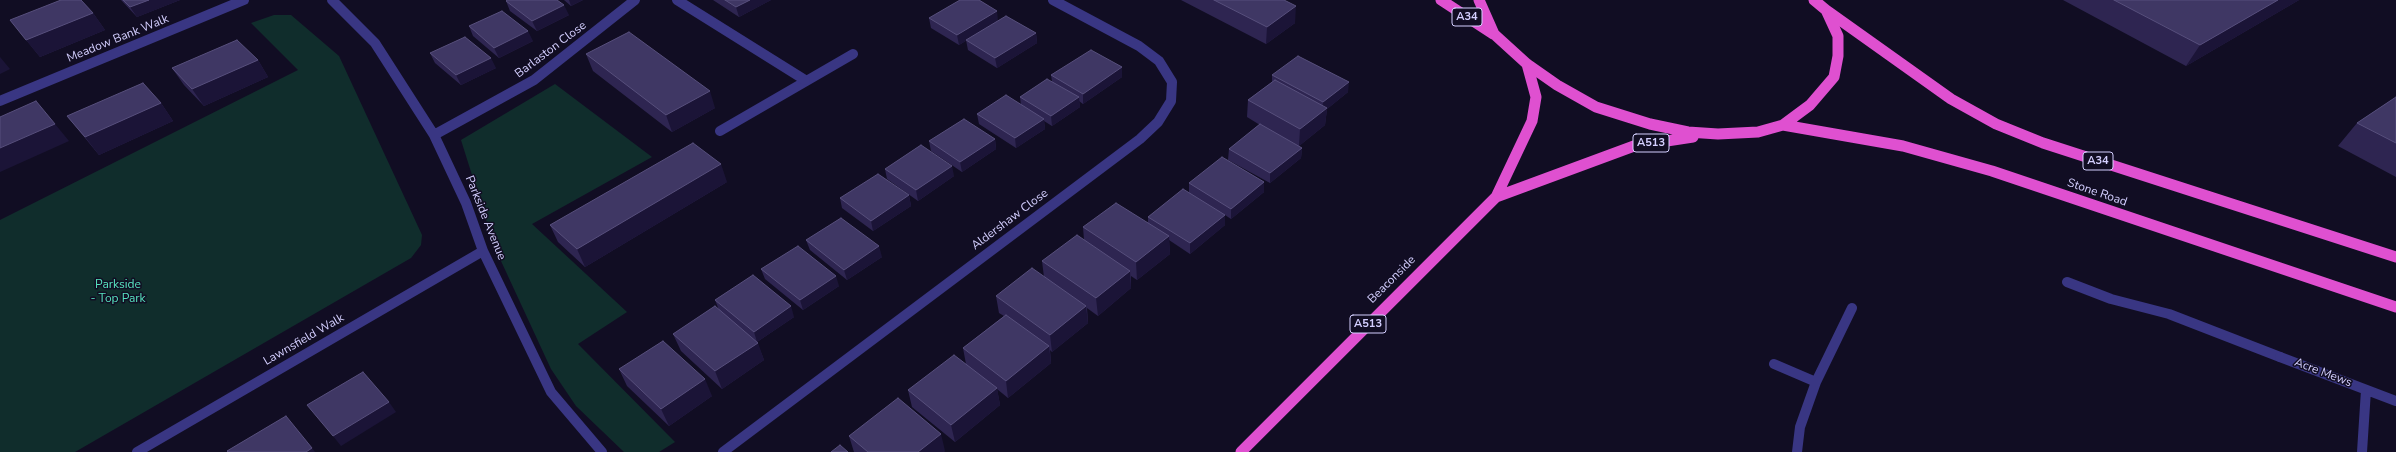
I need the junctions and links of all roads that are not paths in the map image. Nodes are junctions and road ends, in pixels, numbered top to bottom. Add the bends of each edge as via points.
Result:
1 (244, 0) edge
2 (332, 0) edge
3 (635, 0) edge
4 (677, 0) edge
5 (1053, 0) edge
6 (1441, 0) edge
7 (1478, 0) edge
8 (1814, 0) edge
9 (1826, 10) junction
10 (1494, 34) junction
11 (853, 54) dead end
12 (1527, 64) junction
13 (805, 80) junction
14 (0, 101) edge
15 (1783, 126) junction
16 (720, 131) dead end
17 (1718, 134) junction
18 (434, 135) junction
19 (1496, 197) junction
20 (483, 251) junction
21 (2396, 257) edge
22 (2067, 282) dead end
23 (2396, 307) edge
24 (1852, 308) dead end
25 (1774, 364) dead end
26 (1816, 382) junction
27 (2366, 390) junction
28 (2396, 401) edge
29 (137, 452) edge
30 (602, 452) edge
31 (724, 452) edge
32 (1241, 452) edge
33 (1797, 452) edge
34 (2362, 452) edge

1 - 14 street, Meadow Bank Walk
2 - 18 street, Parkside Avenue via 375,43
3 - 18 street, Barlaston Close via 534,80
4 - 13 street
5 - 31 street, Aldershaw Close via 1139,46 1159,61 1172,82 1171,101 1158,122 1134,144
6 - 10 highway, A34
7 - 10 highway
8 - 9 highway
9 - 15 highway via 1838,36 1834,77 1810,105
9 - 21 highway, A34 via 1951,99 1996,124 2043,143
10 - 12 highway
11 - 13 street
12 - 17 highway via 1596,107 1650,124 1688,132
12 - 19 highway, Beaconside / A513 via 1536,97 1532,121
13 - 16 street
15 - 17 highway via 1758,132
15 - 23 highway, Stone Road via 1903,146 1992,171
17 - 19 highway, Beaconside / A513 via 1634,146
18 - 20 street, Parkside Avenue via 466,203
19 - 32 highway, Beaconside / A513
20 - 29 street, Lawnsfield Walk
20 - 30 street, Parkside Avenue via 551,392
22 - 27 street, Acre Mews via 2111,299 2169,314
24 - 26 street
25 - 26 street
26 - 33 street via 1800,427
27 - 28 street, Acre Mews
27 - 34 street, Acre Mews

